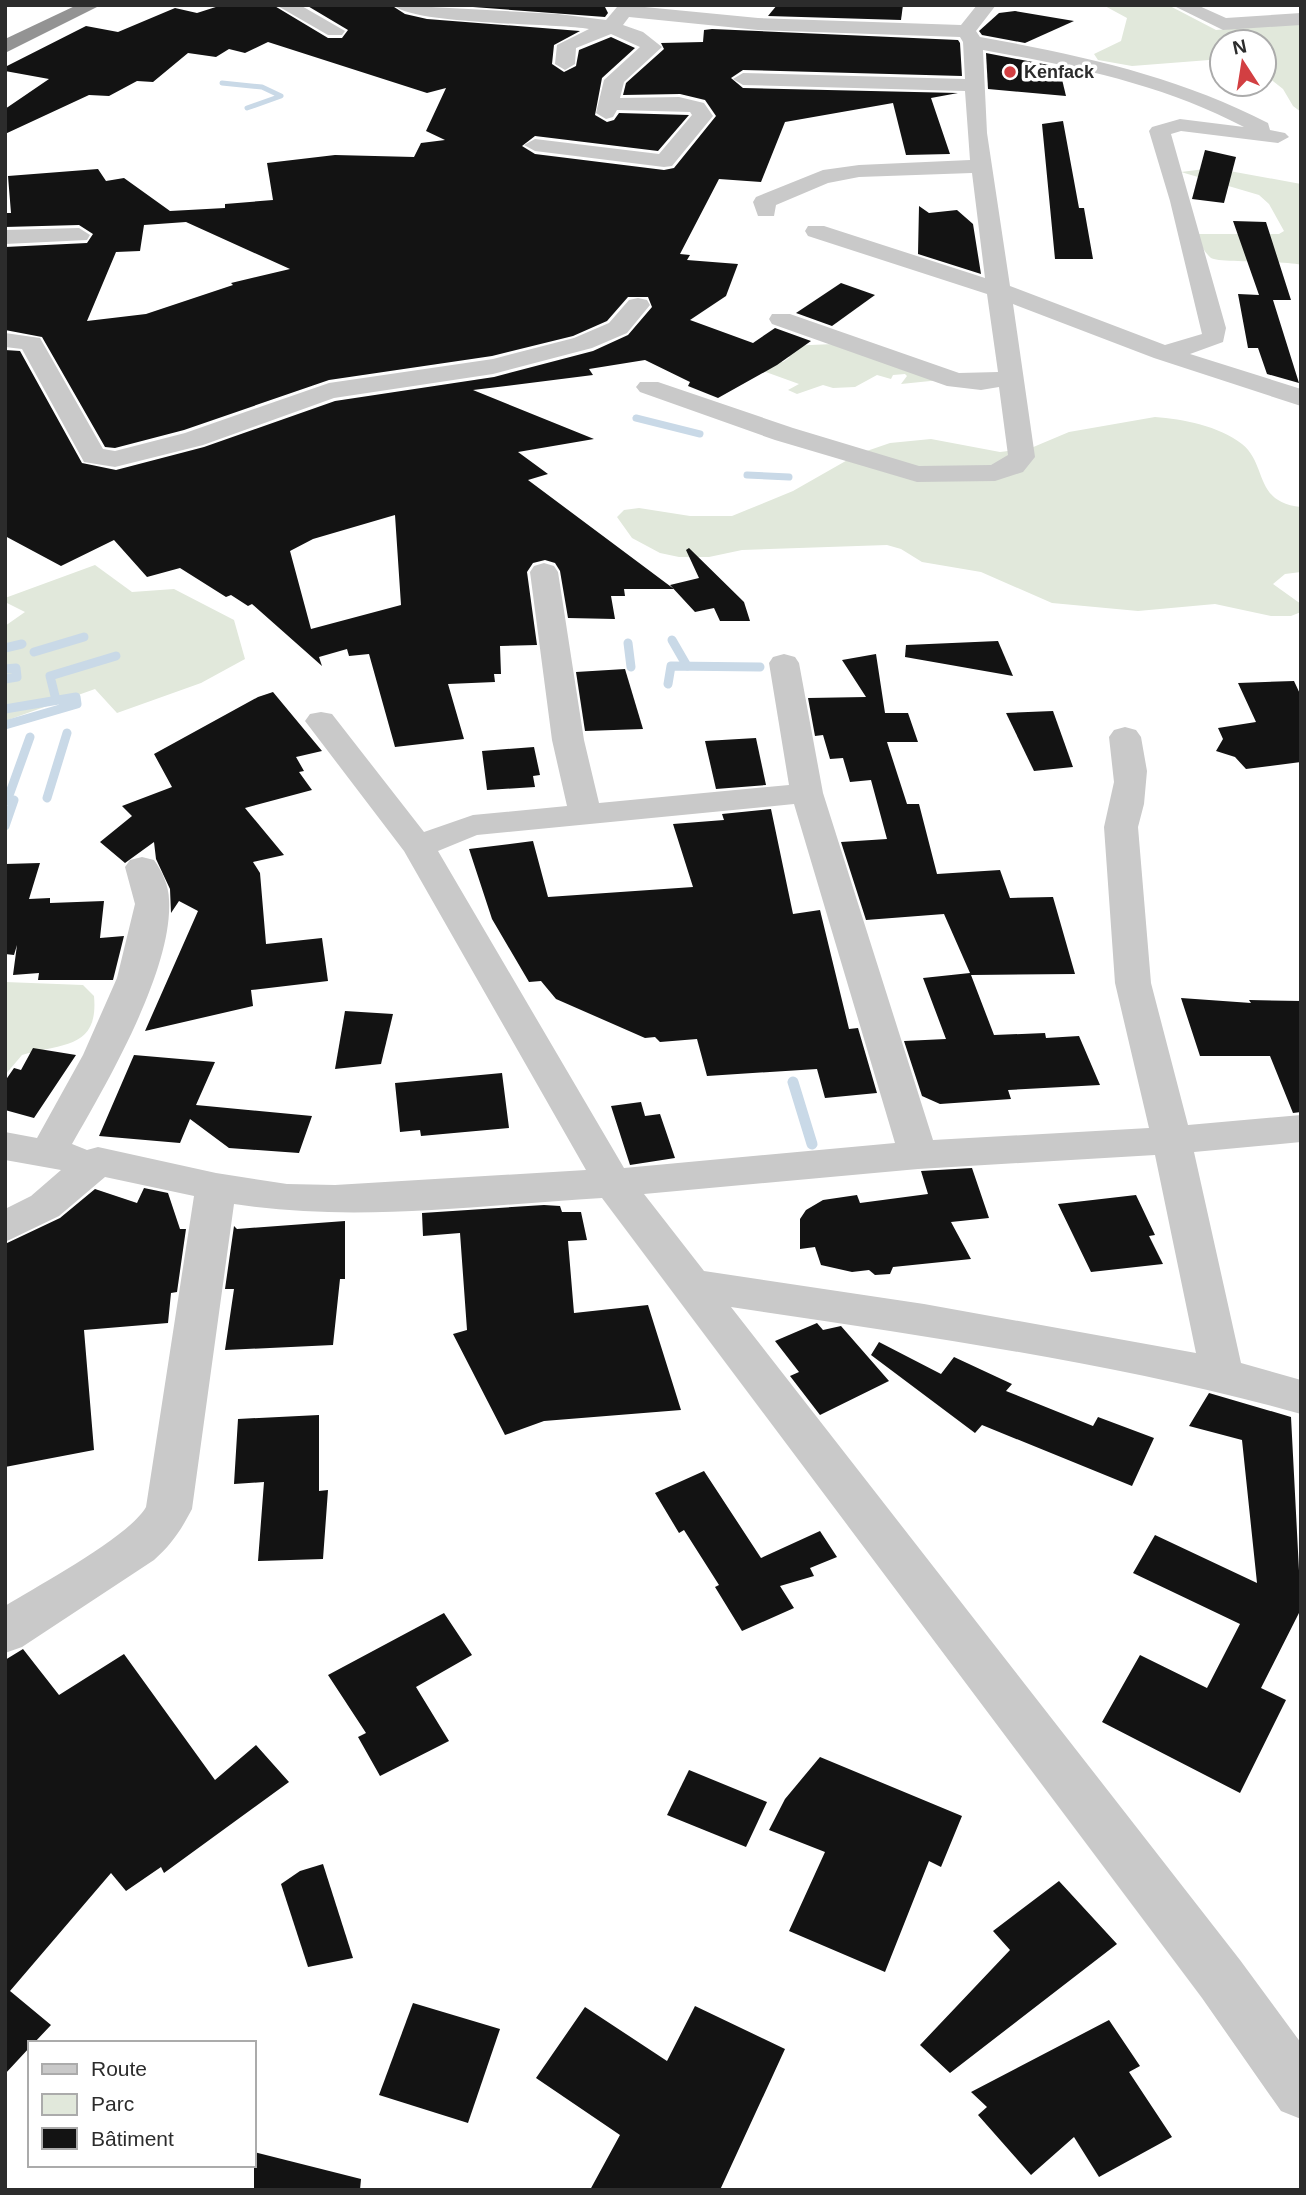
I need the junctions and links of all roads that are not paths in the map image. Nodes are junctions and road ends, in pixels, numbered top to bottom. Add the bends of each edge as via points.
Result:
1 (60, 5) edge
2 (92, 5) edge
3 (285, 5) edge
4 (403, 5) edge
5 (987, 5) edge
6 (1181, 5) edge
7 (622, 8) edge
8 (1301, 19) edge
9 (611, 27) junction
10 (5, 30) edge
11 (335, 31) dead end
12 (969, 36) junction
13 (5, 47) edge
14 (565, 64) dead end
15 (743, 79) dead end
16 (976, 86) junction
17 (1278, 137) junction
18 (535, 145) dead end
19 (1301, 146) edge
20 (982, 166) junction
21 (766, 211) dead end
22 (816, 231) dead end
23 (79, 235) dead end
24 (5, 237) edge
25 (1001, 291) junction
26 (638, 305) dead end
27 (781, 319) dead end
28 (5, 340) edge
29 (1163, 353) junction
30 (1009, 378) junction
31 (649, 387) dead end
32 (1301, 398) edge
33 (544, 572) dead end
34 (784, 663) dead end
35 (321, 721) dead end
36 (1125, 737) dead end
37 (807, 793) junction
38 (585, 812) junction
39 (419, 848) junction
40 (142, 867) dead end
41 (1301, 1128) edge
42 (1172, 1140) junction
43 (5, 1146) edge
44 (47, 1154) junction
45 (918, 1155) junction
46 (97, 1161) junction
47 (613, 1183) junction
48 (216, 1187) junction
49 (5, 1227) edge
50 (691, 1285) junction
51 (1222, 1375) junction
52 (1301, 1397) edge
53 (5, 1632) edge
54 (1301, 2091) edge

1 - 10 highway
2 - 13 highway
3 - 11 street
4 - 9 street via 449,14 566,18
5 - 12 street
6 - 8 street via 1223,24
7 - 9 street
7 - 12 street via 746,23
9 - 14 street via 567,45
9 - 18 street via 652,47 614,80 608,108 679,103 697,107 704,116 669,158 656,162
12 - 16 street
12 - 17 street via 1109,68 1211,100
15 - 16 street
16 - 20 street
17 - 19 street
17 - 29 street via 1180,125 1159,131 1214,328 1214,337 1203,343
20 - 21 street via 906,166 823,177 764,202
20 - 25 street
22 - 25 street
23 - 24 street
25 - 29 street
25 - 30 street
26 - 28 street via 618,328 583,343 493,366 329,391 194,439 115,459 93,456 31,343
27 - 30 street via 956,381
29 - 32 street
30 - 31 street via 1022,457 995,473 968,474 917,474
33 - 38 street via 568,740
34 - 37 street
35 - 39 street
36 - 42 street via 1133,767 1121,827 1133,982
37 - 38 street
37 - 45 street
38 - 39 street via 473,825
39 - 47 street
40 - 44 street via 152,894 151,915 136,977 104,1055
41 - 42 street
42 - 45 street
42 - 51 street
43 - 44 street
44 - 46 street
45 - 47 street
46 - 48 street
46 - 49 street via 46,1206
47 - 48 street via 335,1199 287,1198
47 - 50 street
48 - 53 street via 169,1509 157,1530 138,1546
50 - 51 street via 924,1320
50 - 54 street via 1221,1979
51 - 52 street

